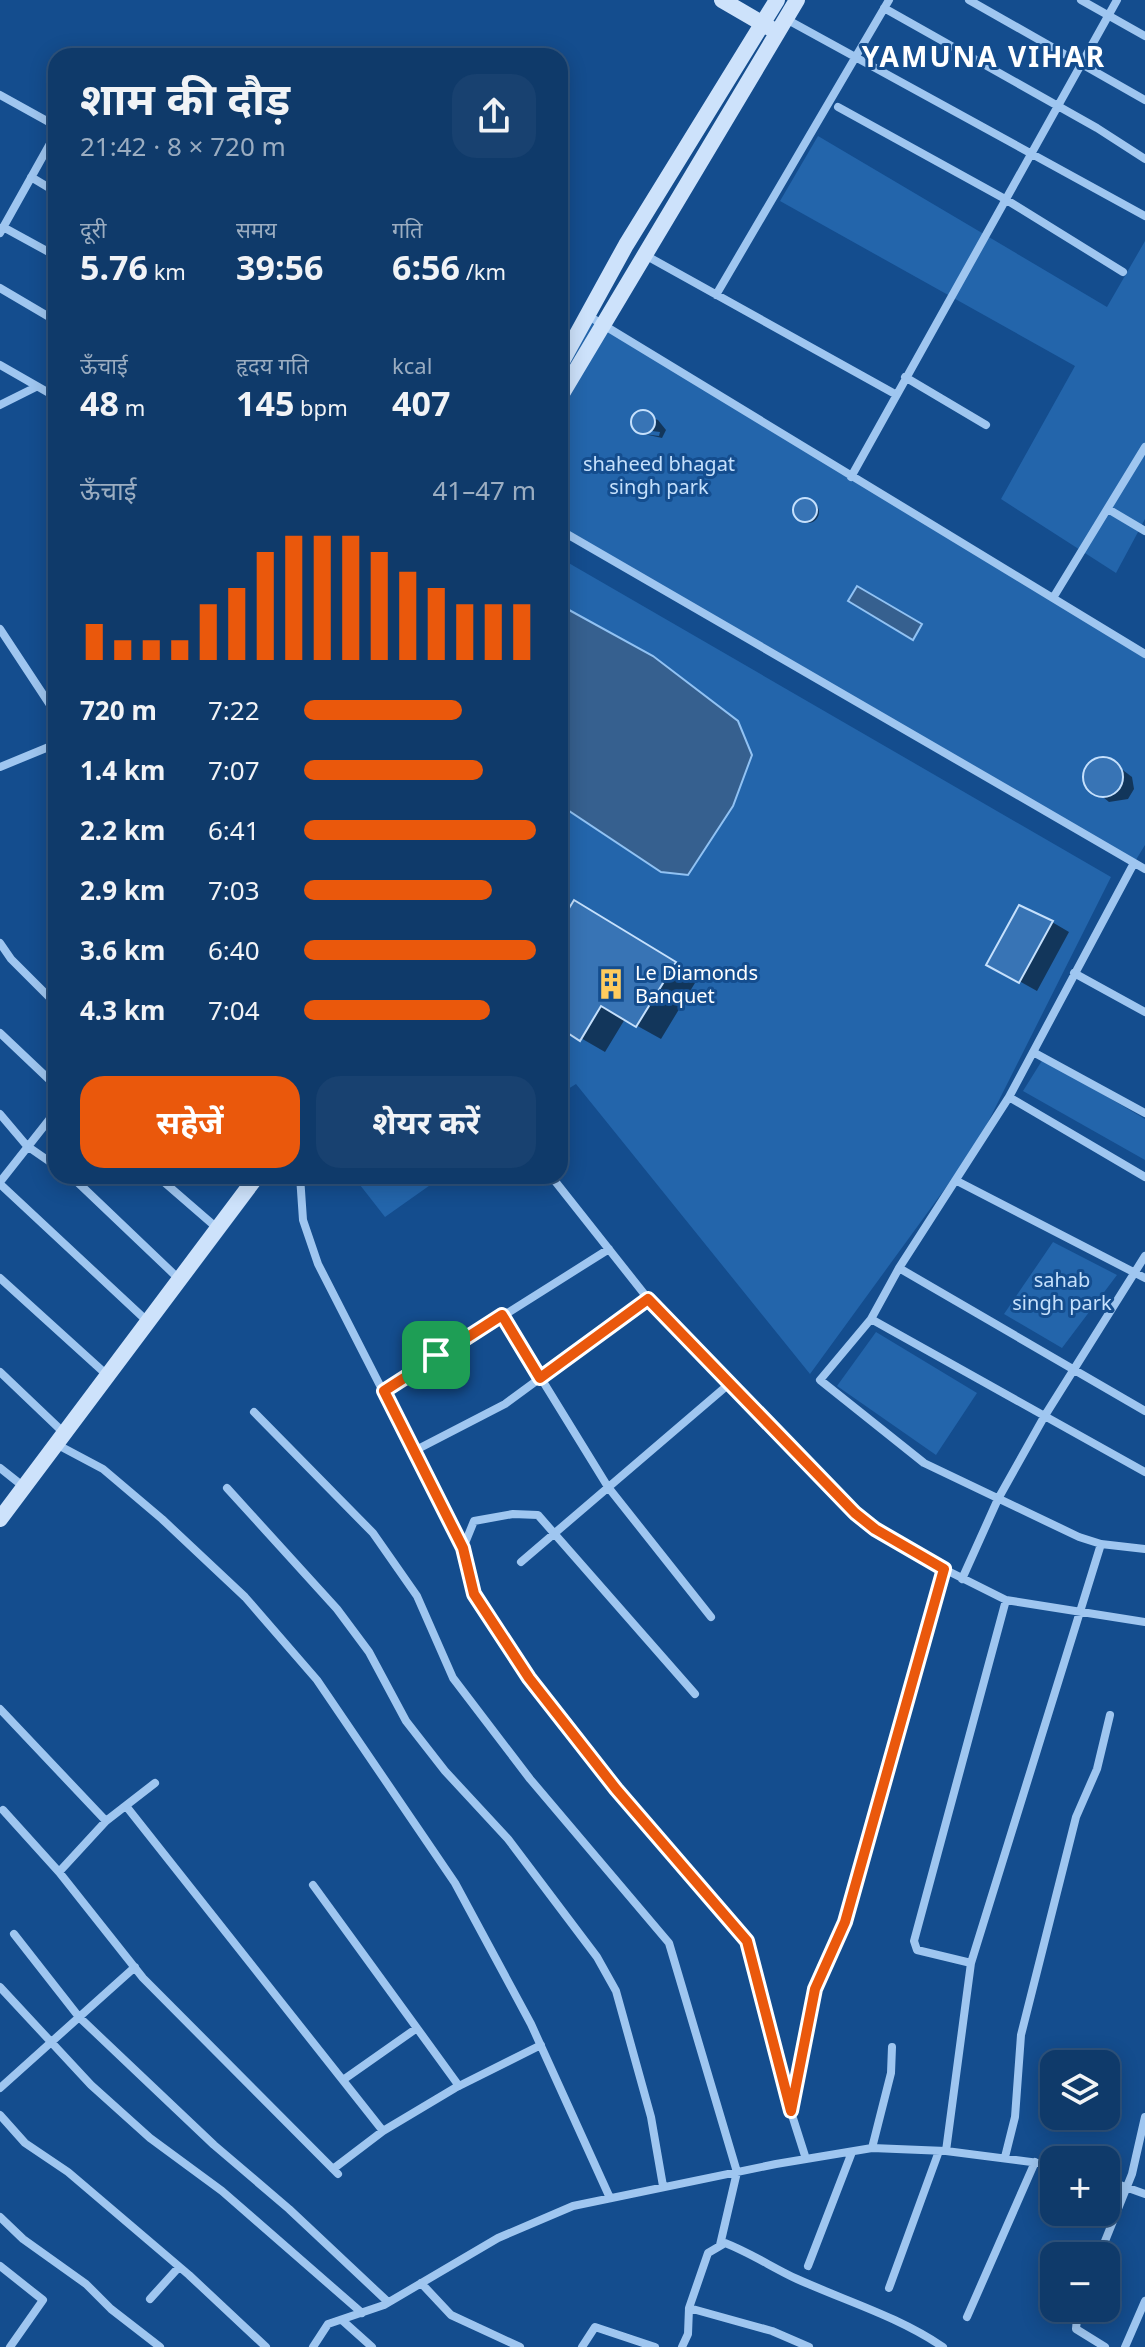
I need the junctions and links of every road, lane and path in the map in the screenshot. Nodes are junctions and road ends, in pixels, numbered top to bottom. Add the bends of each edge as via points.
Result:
1 (722, 0) edge
2 (777, 0) edge
3 (797, 0) edge
4 (969, 0) edge
5 (1081, 0) edge
6 (1117, 0) edge
7 (887, 4) edge
8 (1108, 15) junction
9 (762, 23) junction
10 (782, 26) junction
11 (1145, 36) edge
12 (855, 57) junction
13 (1079, 65) junction
14 (0, 95) edge
15 (1145, 100) edge
16 (838, 107) dead end
17 (1056, 108) junction
18 (48, 122) edge
19 (48, 147) edge
20 (1031, 153) junction
21 (1145, 159) edge
22 (31, 177) junction
23 (48, 187) edge
24 (1005, 199) junction
25 (1145, 216) edge
26 (2, 230) edge
27 (48, 252) edge
28 (645, 255) junction
29 (1123, 272) dead end
30 (0, 288) edge
31 (716, 295) junction
32 (587, 315) junction
33 (48, 316) edge
34 (603, 324) junction
35 (568, 350) edge
36 (0, 365) edge
37 (905, 377) junction
38 (568, 383) edge
39 (36, 387) junction
40 (48, 393) edge
41 (895, 394) junction
42 (0, 405) edge
43 (986, 425) dead end
44 (1145, 447) edge
45 (851, 477) junction
46 (1108, 509) junction
47 (1145, 531) edge
48 (568, 535) edge
49 (1053, 598) junction
50 (1, 633) edge
51 (1145, 654) edge
52 (48, 702) edge
53 (48, 747) edge
54 (0, 767) edge
55 (1134, 863) junction
56 (1145, 869) edge
57 (0, 943) edge
58 (1074, 973) junction
59 (48, 996) edge
60 (1145, 1012) edge
61 (0, 1033) edge
62 (1033, 1052) junction
63 (48, 1078) edge
64 (1009, 1097) junction
65 (1145, 1113) edge
66 (0, 1114) edge
67 (48, 1121) edge
68 (27, 1146) junction
69 (48, 1160) edge
70 (1145, 1177) edge
71 (957, 1181) junction
72 (0, 1183) edge
73 (79, 1184) edge
74 (166, 1184) edge
75 (248, 1184) edge
76 (301, 1184) edge
77 (557, 1184) edge
78 (218, 1229) junction
79 (609, 1249) junction
80 (1145, 1256) edge
81 (899, 1268) junction
82 (1135, 1273) junction
83 (0, 1278) edge
84 (1145, 1278) edge
85 (180, 1279) junction
86 (648, 1299) junction
87 (502, 1315) junction
88 (871, 1319) junction
89 (148, 1322) junction
90 (1072, 1369) junction
91 (0, 1372) edge
92 (108, 1375) junction
93 (540, 1378) junction
94 (729, 1384) junction
95 (384, 1391) junction
96 (1145, 1411) edge
97 (254, 1412) dead end
98 (1044, 1417) junction
99 (60, 1439) junction
100 (414, 1451) junction
101 (0, 1468) edge
102 (1145, 1472) edge
103 (24, 1487) junction
104 (608, 1487) junction
105 (227, 1488) dead end
106 (998, 1499) junction
107 (0, 1519) edge
108 (555, 1531) junction
109 (1101, 1544) junction
110 (463, 1548) junction
111 (1145, 1549) edge
112 (521, 1562) dead end
113 (944, 1569) junction
114 (962, 1579) junction
115 (1006, 1600) junction
116 (1078, 1611) junction
117 (711, 1617) dead end
118 (1145, 1622) edge
119 (695, 1694) dead end
120 (0, 1709) edge
121 (1110, 1715) dead end
122 (155, 1783) dead end
123 (126, 1806) junction
124 (1, 1810) edge
125 (106, 1821) junction
126 (59, 1872) junction
127 (313, 1885) dead end
128 (14, 1934) dead end
129 (971, 1963) junction
130 (135, 1967) junction
131 (0, 1987) edge
132 (79, 2017) junction
133 (417, 2028) junction
134 (51, 2042) junction
135 (541, 2045) junction
136 (892, 2047) dead end
137 (343, 2080) junction
138 (459, 2086) junction
139 (0, 2088) edge
140 (791, 2111) junction
141 (0, 2115) edge
142 (1145, 2117) edge
143 (383, 2131) junction
144 (872, 2148) junction
145 (943, 2151) junction
146 (852, 2152) junction
147 (1005, 2157) junction
148 (806, 2159) junction
149 (1035, 2162) junction
150 (1040, 2163) edge
151 (737, 2172) junction
152 (1120, 2184) edge
153 (663, 2186) junction
154 (1128, 2186) junction
155 (1145, 2194) edge
156 (610, 2198) junction
157 (0, 2217) edge
158 (1105, 2242) edge
159 (720, 2245) junction
160 (0, 2266) edge
161 (808, 2266) dead end
162 (179, 2267) junction
163 (421, 2283) junction
164 (889, 2288) dead end
165 (150, 2299) dead end
166 (1145, 2301) edge
167 (388, 2302) junction
168 (689, 2308) junction
169 (362, 2313) junction
170 (967, 2317) dead end
171 (343, 2321) junction
172 (1077, 2322) edge
173 (1098, 2346) edge
174 (10, 2347) edge
175 (160, 2347) edge
176 (266, 2347) edge
177 (313, 2347) edge
178 (372, 2347) edge
179 (520, 2347) edge
180 (582, 2347) edge
181 (655, 2347) edge
182 (682, 2347) edge
183 (809, 2347) edge
184 (943, 2347) edge
185 (1125, 2347) edge

1 - 9 street
2 - 9 street
3 - 10 street
4 - 13 street
5 - 8 street
6 - 8 street
7 - 12 street
7 - 17 street
8 - 11 street
8 - 13 street
9 - 10 street
9 - 32 street
10 - 12 street
10 - 28 street
12 - 20 street
12 - 31 street
13 - 15 street
13 - 17 street
14 - 18 street
16 - 24 street
17 - 20 street
17 - 21 street
19 - 22 street
20 - 24 street
20 - 25 street
22 - 23 street
22 - 26 street
24 - 29 street
24 - 37 street
26 - 27 street
28 - 31 street
28 - 34 street
30 - 33 street
31 - 41 street
32 - 34 street
32 - 35 street
34 - 38 street
34 - 45 street
36 - 39 street
37 - 41 street
37 - 43 street
39 - 40 street
39 - 42 street
41 - 45 street
44 - 46 street
45 - 49 street
46 - 47 street
46 - 49 street
48 - 55 street
49 - 51 street
50 - 52 street
53 - 54 street
55 - 56 street
55 - 58 street
57 - 59 street
58 - 60 street
58 - 62 street
61 - 63 street
62 - 64 street
62 - 65 street
64 - 70 street
64 - 71 street
66 - 68 street
67 - 68 street
68 - 69 street
68 - 72 street
71 - 81 street
71 - 82 street
72 - 89 street
73 - 85 street
74 - 78 street
75 - 78 street
76 - 95 street via 303,1220 318,1264
77 - 79 street
78 - 85 street
79 - 86 street
79 - 87 street
80 - 82 street
81 - 88 street
81 - 90 street
82 - 84 street
82 - 90 street
83 - 92 street
85 - 89 street
86 - 93 street
86 - 94 street
87 - 93 street
87 - 95 street
88 - 98 street
88 - 106 street via 820,1380 924,1463
89 - 92 street
90 - 96 street
90 - 98 street
91 - 99 street
92 - 99 street
93 - 100 street via 505,1404
93 - 104 street
94 - 104 street
94 - 113 street via 855,1513
95 - 100 street
97 - 151 street via 373,1533 417,1596 453,1678 530,1779 662,1931 683,1980
98 - 102 street
98 - 106 street
99 - 103 street
99 - 135 street via 162,1519 245,1597 317,1680 455,1883
100 - 110 street
101 - 103 street
103 - 107 street
104 - 108 street
104 - 117 street
105 - 153 street via 337,1609 369,1652 406,1721 508,1839 597,1957 620,2004 651,2117
106 - 109 street
106 - 114 street
108 - 110 street via 538,1515 474,1521
108 - 112 street
108 - 119 street
109 - 111 street
109 - 116 street
110 - 140 street via 474,1594 551,1709 747,1941
113 - 114 street
113 - 140 street via 849,1909 815,1989
114 - 115 street
115 - 116 street
115 - 129 street via 914,1941 925,1954
116 - 118 street
116 - 129 street
120 - 125 street
121 - 147 street via 1097,1769 1076,1817 1021,2035 1015,2117
122 - 123 street
123 - 125 street
123 - 137 street
124 - 126 street
125 - 126 street
126 - 130 street
127 - 133 street
128 - 132 street
129 - 145 street
130 - 132 street
130 - 143 street via 335,2172
131 - 134 street
132 - 134 street
132 - 167 street
133 - 137 street
133 - 138 street
134 - 139 street
134 - 169 street via 150,2138 222,2191
135 - 138 street
135 - 156 street
136 - 144 street via 891,2073
137 - 143 street
138 - 143 street
140 - 148 street
141 - 162 street via 25,2143 68,2172
142 - 154 street
144 - 145 street
144 - 146 street
145 - 147 street
145 - 164 street
146 - 148 street
146 - 161 street
147 - 149 street
148 - 151 street
149 - 150 street
149 - 170 street
151 - 153 street
151 - 159 street
152 - 154 street
153 - 156 street
154 - 155 street
154 - 158 street
156 - 163 street via 573,2206 498,2238
157 - 175 street
159 - 168 street via 708,2253
159 - 184 street via 758,2256 793,2277 906,2323
160 - 174 street via 43,2300
162 - 165 street
162 - 176 street
163 - 167 street
163 - 179 street via 451,2315
166 - 185 street
167 - 169 street
168 - 182 street
168 - 183 street
169 - 171 street
171 - 177 street via 328,2324
171 - 178 street
172 - 173 street via 1076,2329
180 - 181 street via 595,2327

